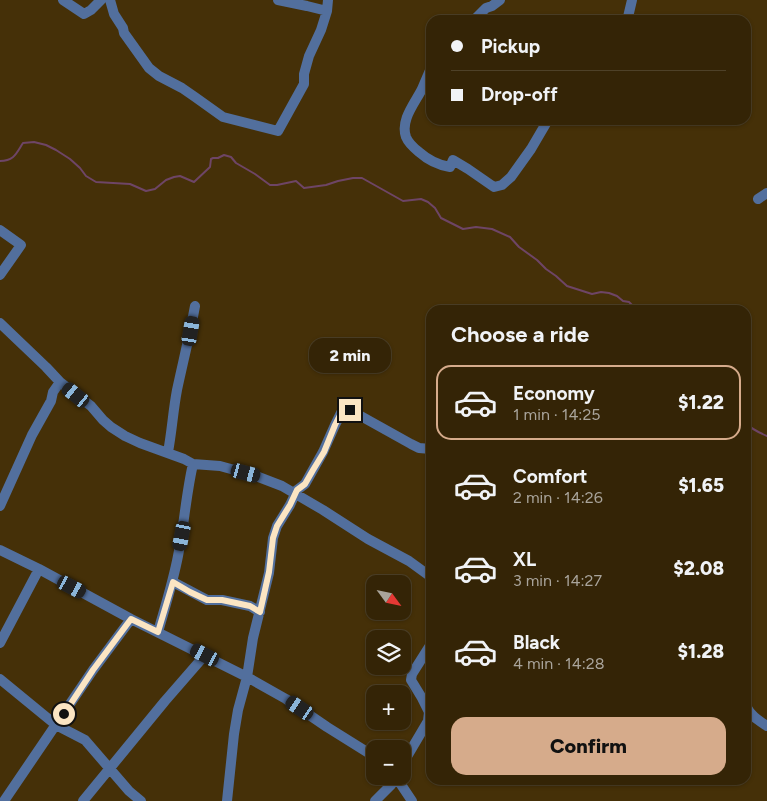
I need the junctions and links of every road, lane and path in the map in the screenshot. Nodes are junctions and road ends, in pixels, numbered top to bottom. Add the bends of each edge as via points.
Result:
1 (63, 0) edge
2 (101, 0) edge
3 (110, 0) edge
4 (278, 0) edge
5 (328, 0) edge
6 (500, 0) edge
7 (632, 0) edge
8 (327, 11) junction
9 (479, 15) edge
10 (628, 15) edge
11 (426, 80) edge
12 (545, 125) edge
13 (767, 193) edge
14 (758, 199) dead end
15 (0, 230) edge
16 (0, 275) edge
17 (195, 306) dead end
18 (0, 323) edge
19 (60, 382) junction
20 (426, 449) edge
21 (168, 452) junction
22 (194, 464) junction
23 (296, 494) junction
24 (0, 506) edge
25 (0, 550) edge
26 (39, 568) junction
27 (426, 573) edge
28 (173, 582) junction
29 (260, 612) junction
30 (131, 619) junction
31 (158, 632) junction
32 (0, 643) edge
33 (426, 652) edge
34 (205, 655) junction
35 (247, 677) junction
36 (0, 678) edge
37 (426, 706) edge
38 (751, 714) edge
39 (426, 724) edge
40 (56, 725) junction
41 (767, 726) edge
42 (411, 750) edge
43 (366, 751) edge
44 (110, 768) junction
45 (391, 785) edge
46 (402, 785) edge
47 (4, 801) edge
48 (83, 801) edge
49 (141, 801) edge
50 (227, 801) edge
51 (375, 801) edge
52 (412, 801) edge

1 - 2 street via 84,14
3 - 8 street via 124,33 149,68 159,76 196,97 222,117 278,131 304,84 309,56
4 - 8 street
5 - 8 street
6 - 9 street
7 - 10 street
11 - 12 street via 408,114 406,137 430,161 450,167 453,160 494,187 511,177
13 - 14 street
15 - 16 street via 20,245
17 - 21 street
18 - 19 street
19 - 21 street via 91,406 111,427 140,443
19 - 24 street via 32,434
20 - 23 street via 343,409 320,458
21 - 22 street
22 - 23 street via 220,466 256,476
22 - 28 street
23 - 27 street
23 - 29 street via 273,538
25 - 26 street
26 - 30 street
26 - 32 street
28 - 29 street via 207,600 250,606
28 - 31 street
29 - 35 street
30 - 31 street
30 - 40 street
31 - 34 street
33 - 37 street via 411,680
34 - 35 street
34 - 44 street
35 - 43 street
35 - 50 street via 234,734
36 - 40 street
38 - 41 street
39 - 42 street
40 - 44 street via 85,740
40 - 47 street
44 - 48 street
44 - 49 street
45 - 51 street
46 - 52 street

